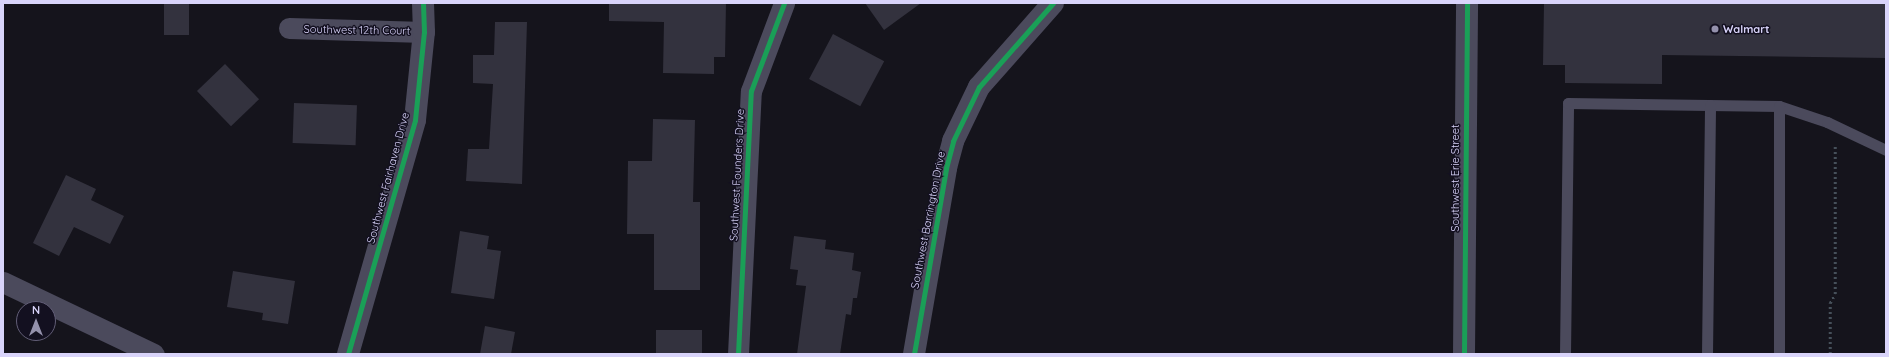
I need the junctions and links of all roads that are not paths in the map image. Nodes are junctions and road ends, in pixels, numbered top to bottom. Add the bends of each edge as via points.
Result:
1 (423, 3) edge
2 (784, 3) edge
3 (1053, 3) edge
4 (1467, 3) edge
5 (289, 28) dead end
6 (424, 32) junction
7 (1710, 105) junction
8 (1779, 106) junction
9 (1886, 150) edge
10 (3, 282) edge
11 (154, 354) edge
12 (348, 354) edge
13 (738, 354) edge
14 (914, 354) edge
15 (1464, 354) edge
16 (1565, 354) edge
17 (1707, 354) edge
18 (1778, 354) edge

1 - 6 street, Southwest Fairhaven Drive
2 - 13 street, Southwest Founders Drive via 751,91
3 - 14 street, Southwest Barrington Drive via 979,87 953,141 946,168
4 - 15 street, Southwest Erie Street
5 - 6 street, Southwest 12th Court
6 - 12 street, Southwest Fairhaven Drive via 416,120
7 - 8 lane
7 - 16 lane via 1568,103
7 - 17 lane
8 - 9 lane via 1835,126
8 - 18 lane
10 - 11 street

